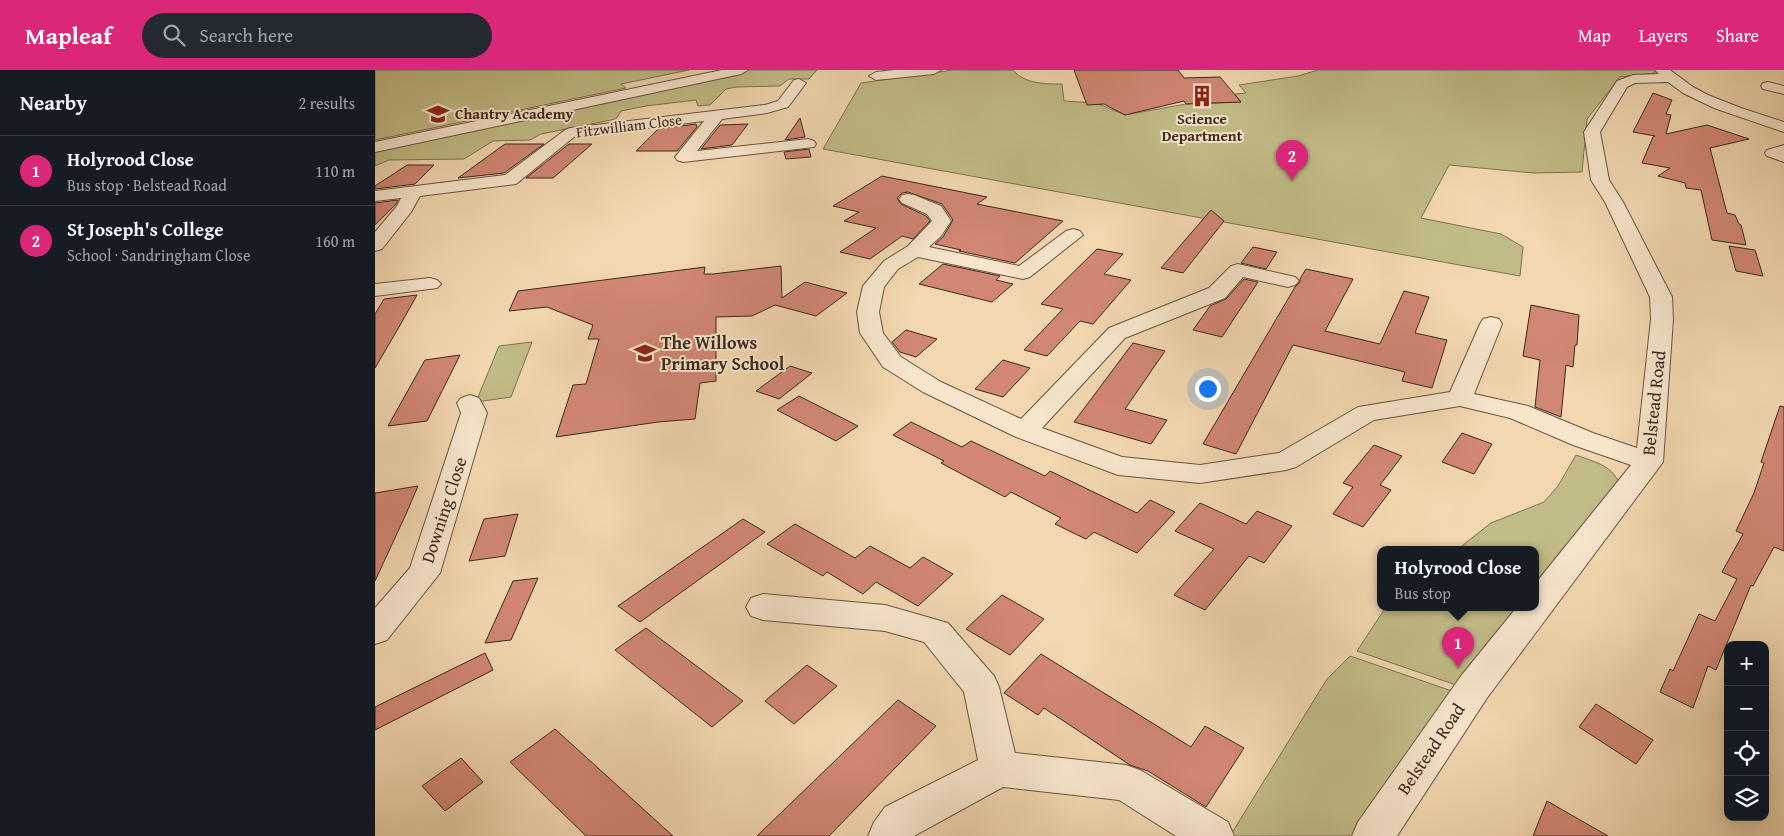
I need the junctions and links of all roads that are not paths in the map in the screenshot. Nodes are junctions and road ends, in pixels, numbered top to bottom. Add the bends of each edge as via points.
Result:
1 (741, 70) edge
2 (934, 70) edge
3 (1666, 74) edge
4 (876, 76) dead end
5 (799, 83) dead end
6 (1768, 86) dead end
7 (1784, 90) edge
8 (1771, 109) dead end
9 (717, 115) junction
10 (1746, 116) junction
11 (1784, 127) edge
12 (808, 144) dead end
13 (375, 147) edge
14 (1784, 150) edge
15 (683, 157) junction
16 (1784, 157) edge
17 (670, 170) dead end
18 (413, 192) junction
19 (375, 196) edge
20 (908, 199) dead end
21 (1073, 235) dead end
22 (375, 245) edge
23 (915, 250) junction
24 (1288, 281) dead end
25 (430, 284) dead end
26 (375, 290) edge
27 (1491, 324) dead end
28 (1460, 398) junction
29 (470, 403) dead end
30 (1025, 431) junction
31 (1649, 462) junction
32 (1539, 603) edge
33 (763, 607) dead end
34 (1533, 611) edge
35 (375, 631) edge
36 (999, 769) junction
37 (889, 836) edge
38 (1213, 836) edge
39 (1373, 836) edge

1 - 13 street
2 - 4 street
3 - 10 street via 1686,89
3 - 31 street, Belstead Road via 1622,84 1592,132 1600,180 1661,297 1662,319
5 - 9 street, Fitzwilliam Close via 783,104
6 - 7 street
8 - 10 street
9 - 15 street
9 - 18 street, Fitzwilliam Close via 570,133 510,180
10 - 11 street
12 - 15 street
14 - 16 street via 1773,153
15 - 17 street
18 - 19 street, Fitzwilliam Close
18 - 22 street via 405,208
20 - 23 street via 934,210 942,221
21 - 23 street via 1023,273
23 - 30 street via 891,265 874,286 868,312 872,333 892,362 932,387
24 - 30 street via 1238,270 1217,293 1117,333
25 - 26 street
27 - 28 street
28 - 30 street via 1367,413 1286,461 1200,474 1118,466
28 - 31 street via 1519,412
29 - 35 street, Downing Close via 474,413 424,573
31 - 32 street, Belstead Road
33 - 36 street via 885,618 936,632 981,687
34 - 39 street, Belstead Road via 1474,687
36 - 37 street via 899,821
36 - 38 street via 1126,783

